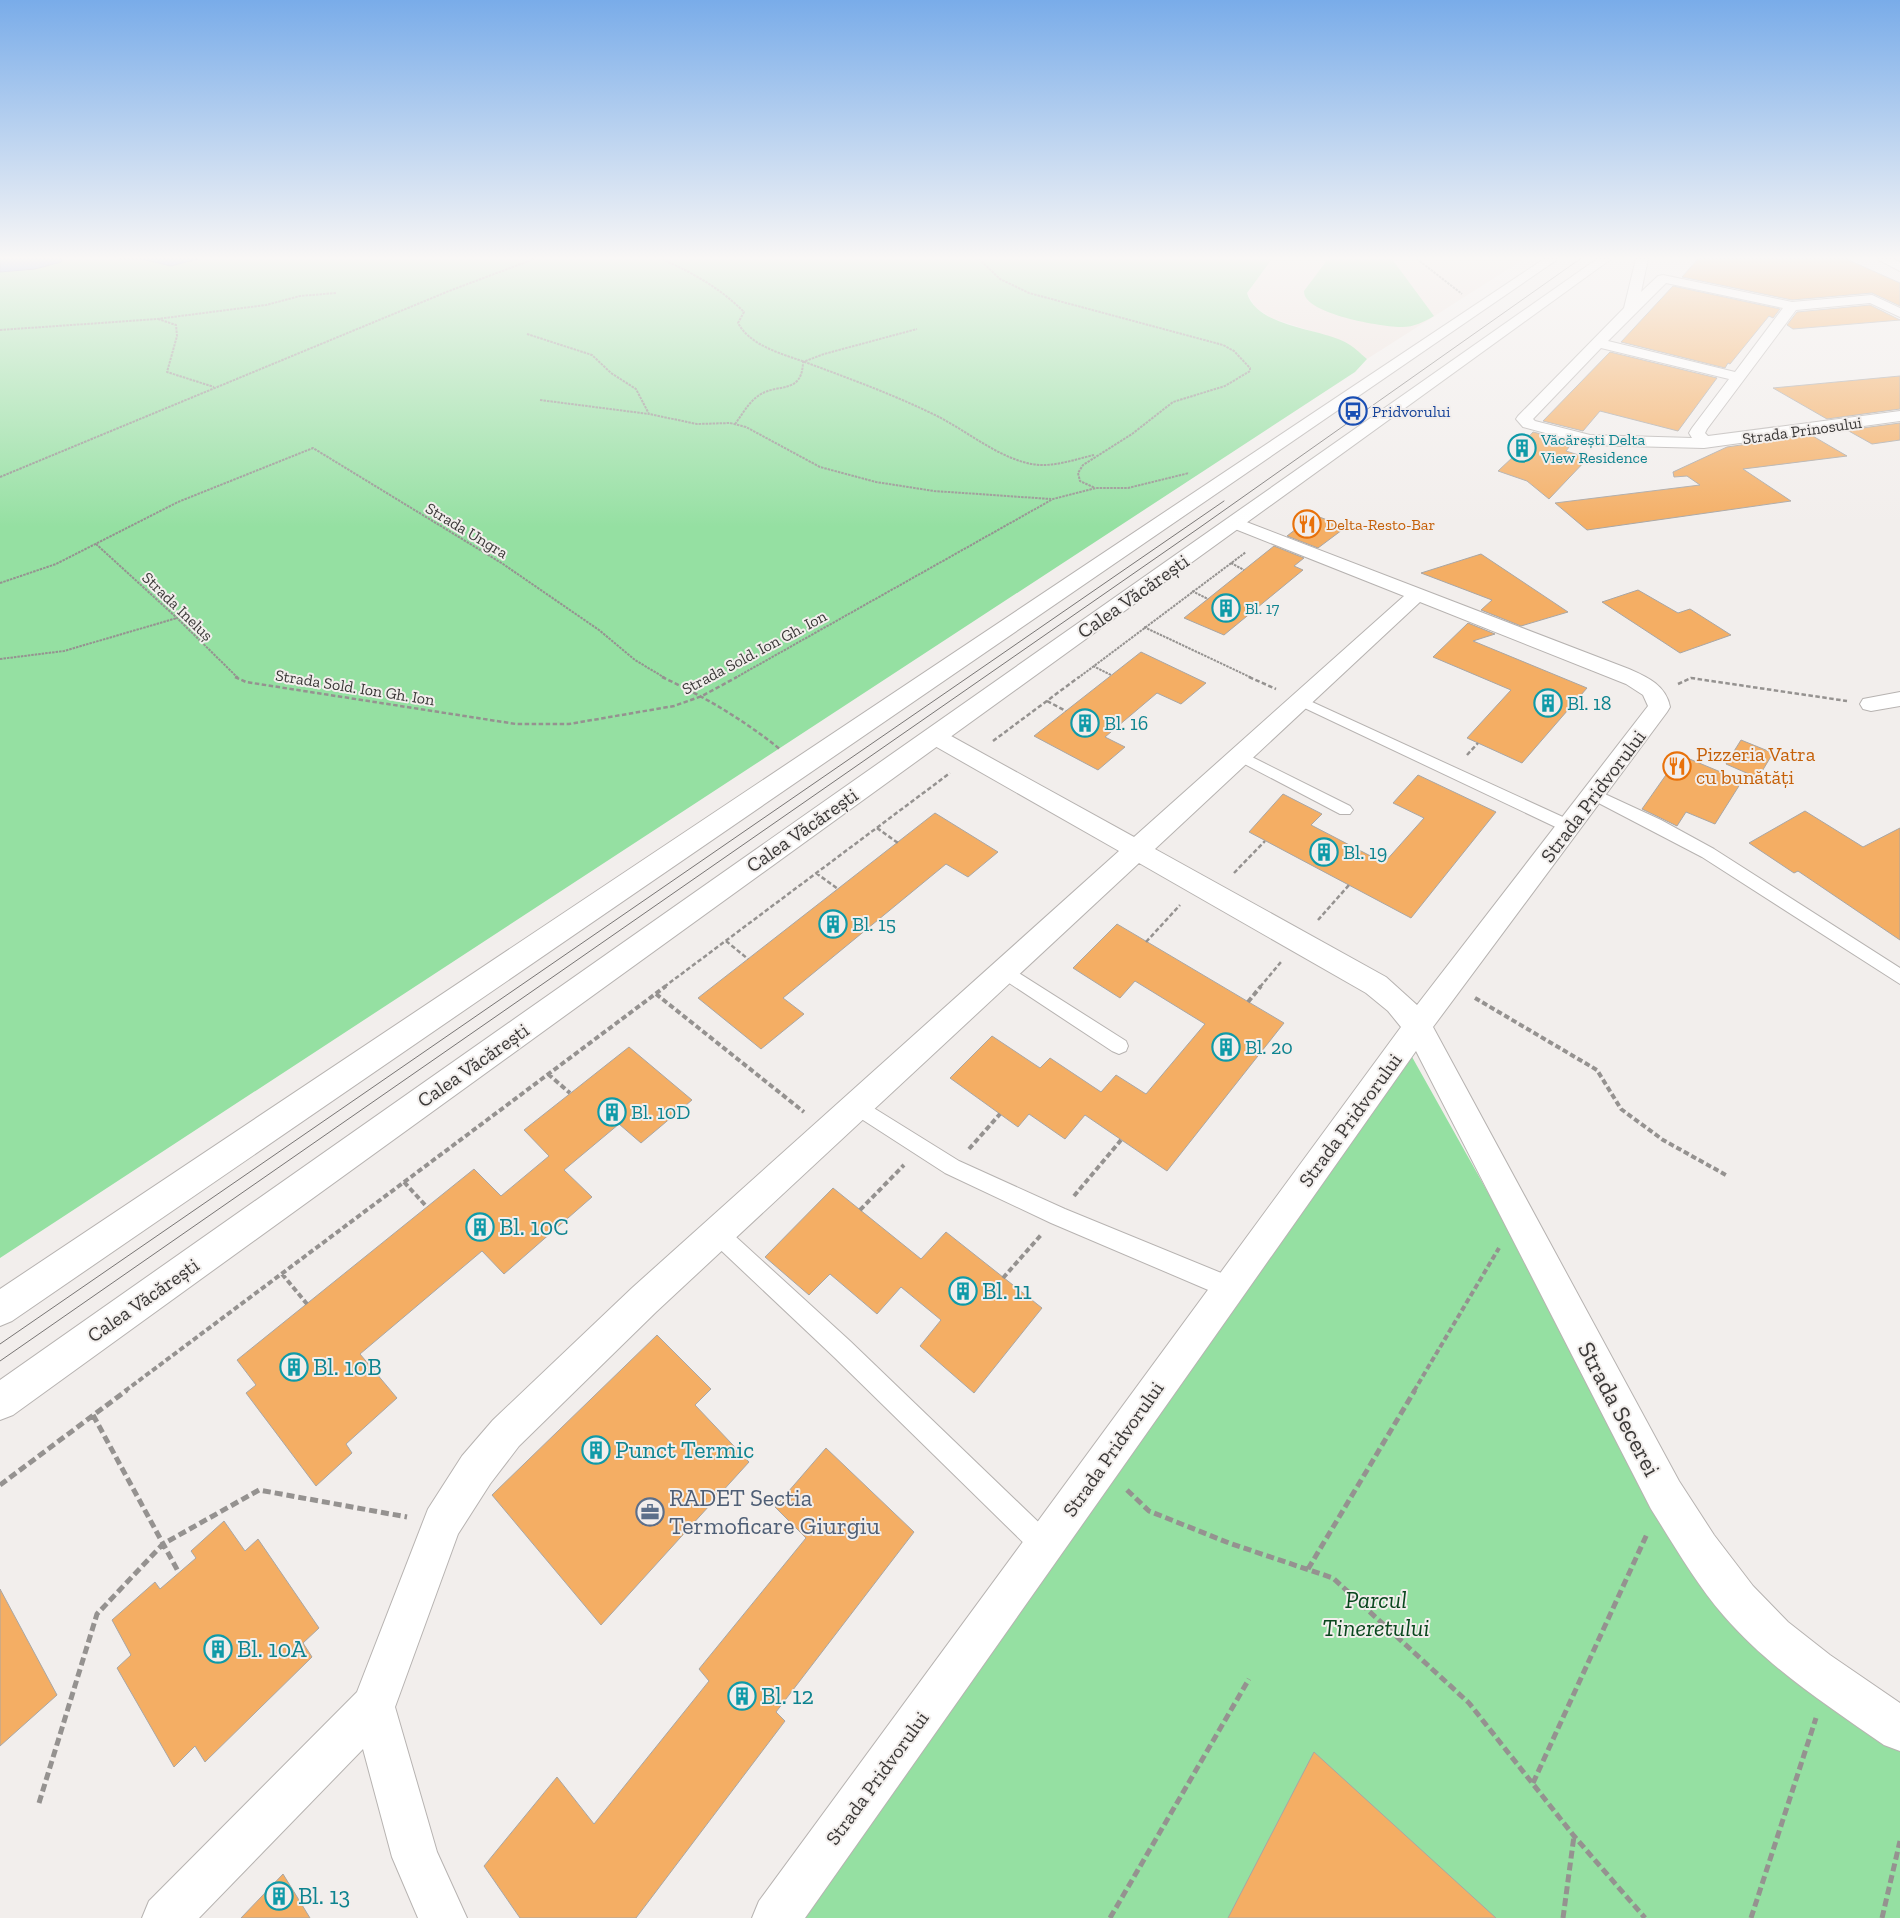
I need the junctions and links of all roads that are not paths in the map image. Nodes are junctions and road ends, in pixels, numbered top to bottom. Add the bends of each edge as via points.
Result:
1 (1438, 349) edge
2 (1481, 349) edge
3 (1592, 349) edge
4 (1635, 349) edge
5 (1759, 349) edge
6 (1432, 353) junction
7 (1462, 362) junction
8 (1740, 374) junction
9 (1900, 416) edge
10 (1704, 443) junction
11 (1236, 522) junction
12 (1417, 594) junction
13 (1900, 699) edge
14 (1299, 700) junction
15 (1871, 704) road end
16 (934, 736) junction
17 (1238, 755) junction
18 (1594, 794) junction
19 (1345, 810) dead end
20 (1570, 826) junction
21 (1135, 849) junction
22 (1003, 970) junction
23 (1900, 977) edge
24 (1418, 1026) junction
25 (1119, 1046) dead end
26 (856, 1106) junction
27 (718, 1233) junction
28 (1228, 1288) junction
29 (0, 1309) edge
30 (0, 1402) edge
31 (1044, 1545) junction
32 (372, 1707) junction
33 (1900, 1729) edge
34 (166, 1918) edge
35 (442, 1918) edge
36 (776, 1918) edge

1 - 6 street
2 - 7 street, Calea Văcărești
3 - 10 street, Strada Prinosului via 1524,422 1590,440
4 - 8 street
5 - 8 street
6 - 7 street
6 - 29 street via 1233,474
7 - 11 street, Calea Văcărești
8 - 10 street via 1697,433
9 - 10 street, Strada Prinosului
11 - 12 street
11 - 16 street, Calea Văcărești
12 - 14 street
12 - 18 street, Strada Pridvorului via 1621,674 1655,693 1659,700 1655,714
13 - 15 street
14 - 17 street
14 - 20 lane
16 - 21 street, Strada Secerei
16 - 30 street, Calea Văcărești
17 - 19 lane
17 - 21 street
18 - 20 street, Strada Pridvorului
18 - 23 lane via 1708,853
20 - 24 street, Strada Pridvorului
21 - 22 street
21 - 24 street, Strada Secerei via 1376,985
22 - 25 lane
22 - 26 street
24 - 28 street, Strada Pridvorului
24 - 33 street, Strada Secerei via 1665,1495 1700,1550 1739,1602 1778,1639 1829,1680
26 - 27 street
26 - 28 lane via 952,1168
27 - 31 lane
27 - 32 street via 506,1433 476,1470 442,1523
28 - 31 street, Strada Pridvorului
31 - 36 street, Strada Pridvorului
32 - 34 street
32 - 35 street via 415,1856

